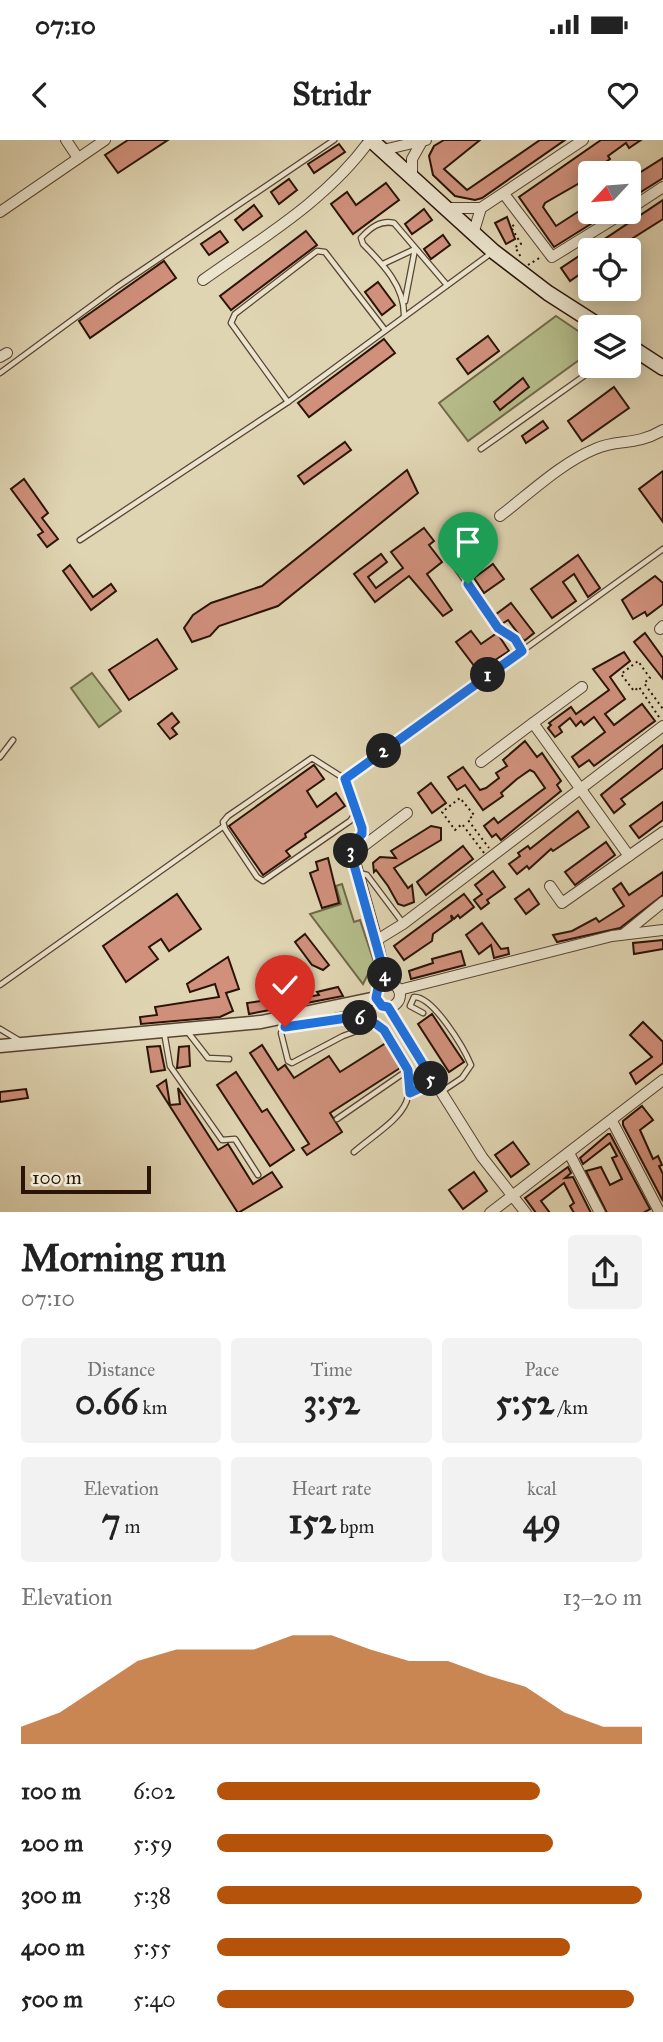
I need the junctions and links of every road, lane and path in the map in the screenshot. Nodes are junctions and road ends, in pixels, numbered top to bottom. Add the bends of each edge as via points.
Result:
1 (66, 140) edge
2 (104, 140) edge
3 (334, 140) edge
4 (370, 140) edge
5 (583, 140) edge
6 (423, 142) edge
7 (383, 150) junction
8 (78, 158) junction
9 (412, 175) junction
10 (663, 187) edge
11 (504, 194) junction
12 (641, 202) edge
13 (446, 208) junction
14 (481, 208) junction
15 (0, 212) edge
16 (606, 224) edge
17 (511, 227) dead end
18 (473, 234) junction
19 (415, 249) junction
20 (493, 251) junction
21 (383, 264) junction
22 (527, 265) dead end
23 (203, 280) dead end
24 (447, 285) junction
25 (405, 302) junction
26 (582, 315) edge
27 (404, 317) junction
28 (385, 330) junction
29 (641, 354) edge
30 (663, 368) edge
31 (0, 373) edge
32 (581, 378) edge
33 (288, 402) junction
34 (663, 430) edge
35 (481, 449) dead end
36 (500, 516) dead end
37 (80, 540) dead end
38 (663, 548) edge
39 (455, 566) dead end
40 (522, 651) junction
41 (582, 687) dead end
42 (663, 709) edge
43 (533, 723) junction
44 (663, 725) edge
45 (13, 740) dead end
46 (0, 757) edge
47 (481, 762) dead end
48 (345, 779) junction
49 (581, 789) junction
50 (407, 813) dead end
51 (355, 814) junction
52 (224, 826) junction
53 (663, 832) edge
54 (353, 854) junction
55 (629, 856) junction
56 (491, 857) junction
57 (357, 873) junction
58 (550, 886) dead end
59 (663, 902) edge
60 (403, 923) junction
61 (663, 930) edge
62 (624, 934) junction
63 (377, 940) junction
64 (387, 983) junction
65 (0, 985) edge
66 (399, 990) junction
67 (376, 998) junction
68 (388, 1007) junction
69 (423, 1013) dead end
70 (376, 1024) junction
71 (0, 1029) edge
72 (186, 1030) junction
73 (164, 1032) junction
74 (22, 1043) junction
75 (0, 1046) edge
76 (229, 1059) dead end
77 (408, 1070) junction
78 (663, 1080) edge
79 (434, 1082) junction
80 (410, 1093) junction
81 (440, 1093) junction
82 (337, 1119) dead end
83 (612, 1121) junction
84 (354, 1152) dead end
85 (569, 1153) junction
86 (258, 1175) dead end
87 (512, 1195) junction
88 (491, 1212) edge
89 (525, 1212) edge
90 (599, 1212) edge
91 (659, 1212) edge

1 - 8 street
2 - 8 street
3 - 31 lane via 117,287
4 - 7 main road
4 - 23 street via 304,208
5 - 11 street
6 - 7 street
6 - 9 street via 412,159
7 - 9 main road
8 - 15 street
9 - 13 main road
10 - 12 street
11 - 14 street
11 - 16 street via 552,257
13 - 14 street
13 - 18 main road
14 - 18 street
17 - 22 path via 521,244 515,247
18 - 20 main road
19 - 21 lane
19 - 21 lane via 394,223 381,223 361,238
19 - 24 lane
19 - 25 lane
20 - 24 lane
20 - 26 main road
21 - 25 lane
24 - 27 lane
25 - 27 lane
27 - 28 lane
28 - 33 lane
28 - 33 lane via 326,252 317,251 235,314 231,323
29 - 30 main road
32 - 35 lane
33 - 37 lane
34 - 36 street via 638,442 610,444 583,454
38 - 40 lane
39 - 40 lane via 498,628 515,639
40 - 48 lane
41 - 43 street
42 - 44 path via 644,683 650,677 638,661 621,674 634,691 639,687
43 - 47 street
43 - 49 street
44 - 49 street
45 - 46 lane
48 - 51 lane
48 - 52 lane via 312,758 228,816
49 - 55 street
49 - 56 street
50 - 54 street
51 - 52 lane via 263,881
51 - 54 lane via 362,834 349,847
52 - 65 lane
53 - 55 street
54 - 57 street
55 - 58 street via 562,903
56 - 56 path via 468,820 474,815 460,797 442,812 455,830 462,824
56 - 60 street
57 - 60 lane via 366,875
57 - 63 street
59 - 62 street
60 - 63 street
61 - 62 street
62 - 66 street
63 - 64 street
64 - 66 street
64 - 67 street via 378,988
66 - 68 street via 397,1003
67 - 68 street
67 - 72 street via 261,1022
68 - 79 street
69 - 81 lane via 410,1006 414,997 423,998 438,1012 471,1065 462,1078
70 - 70 lane via 354,1017 285,1027 281,1033 288,1061 296,1062
70 - 77 lane
71 - 74 lane
72 - 73 street
72 - 76 lane via 208,1058
73 - 74 street
73 - 86 lane via 170,1066 177,1077 222,1140 235,1139
74 - 75 street
77 - 80 lane
77 - 82 lane
78 - 83 street
79 - 80 lane
79 - 81 street
80 - 84 lane via 396,1117
81 - 87 street
83 - 85 street
83 - 91 street
85 - 87 street
85 - 90 street
87 - 88 street
87 - 89 street

